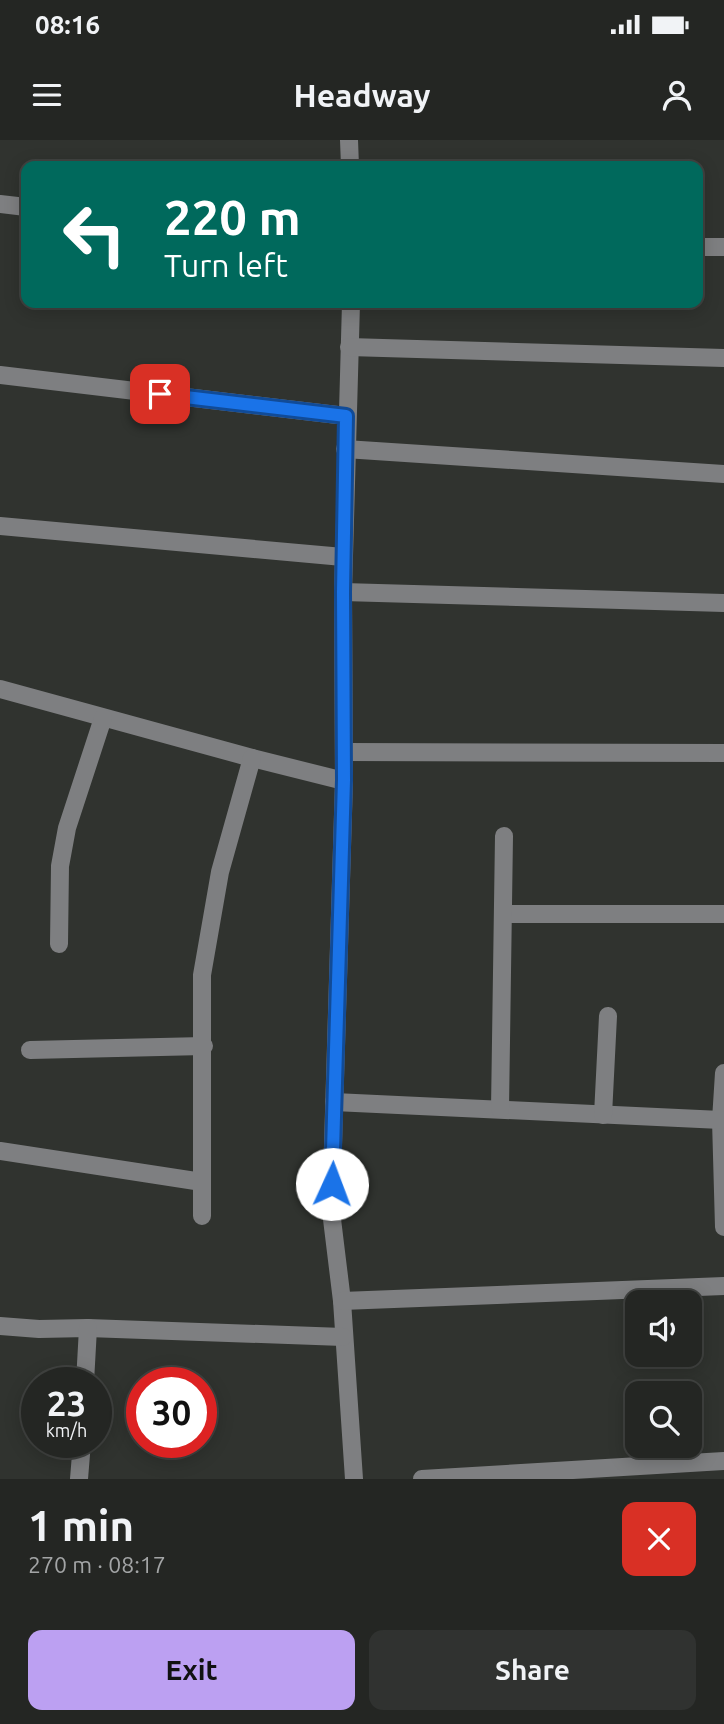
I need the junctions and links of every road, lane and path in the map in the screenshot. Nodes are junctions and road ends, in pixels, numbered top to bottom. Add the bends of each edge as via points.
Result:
1 (349, 140) edge
2 (350, 161) edge
3 (0, 205) edge
4 (21, 207) edge
5 (703, 247) edge
6 (724, 247) edge
7 (351, 308) edge
8 (349, 347) junction
9 (724, 358) edge
10 (0, 375) edge
11 (346, 416) junction
12 (345, 449) junction
13 (724, 474) edge
14 (0, 526) edge
15 (343, 557) junction
16 (343, 592) junction
17 (724, 603) edge
18 (0, 690) edge
19 (103, 718) junction
20 (344, 752) junction
21 (724, 753) edge
22 (253, 758) junction
23 (344, 780) junction
24 (504, 835) dead end
25 (503, 914) junction
26 (724, 914) edge
27 (59, 944) dead end
28 (608, 1016) dead end
29 (204, 1046) junction
30 (30, 1050) dead end
31 (724, 1073) edge
32 (334, 1102) junction
33 (500, 1109) junction
34 (603, 1115) junction
35 (722, 1128) edge
36 (0, 1151) edge
37 (202, 1182) junction
38 (202, 1216) dead end
39 (724, 1227) edge
40 (724, 1286) edge
41 (342, 1301) junction
42 (0, 1326) edge
43 (88, 1328) junction
44 (343, 1337) junction
45 (86, 1367) edge
46 (81, 1458) edge
47 (724, 1461) edge
48 (79, 1479) edge
49 (354, 1479) edge
50 (422, 1479) edge

1 - 2 street
3 - 4 street
5 - 6 street
7 - 8 street
8 - 9 street
8 - 11 street
10 - 11 street
11 - 12 street
12 - 13 street
12 - 15 street
14 - 15 street
15 - 16 street
16 - 17 street
16 - 20 street
18 - 19 street
19 - 22 street
19 - 27 street via 66,828 60,866
20 - 21 street
20 - 23 street
22 - 23 street
22 - 29 street via 210,922 202,975
23 - 32 street
24 - 25 street
25 - 26 street
25 - 33 street
28 - 34 street
29 - 30 street
29 - 37 street
31 - 35 street
32 - 33 street
32 - 41 street via 331,1211
33 - 34 street
34 - 35 street
35 - 39 street
36 - 37 street
37 - 38 street
40 - 41 street
41 - 44 street
42 - 43 street
43 - 44 street
43 - 45 street
44 - 49 street
46 - 48 street
47 - 50 street

